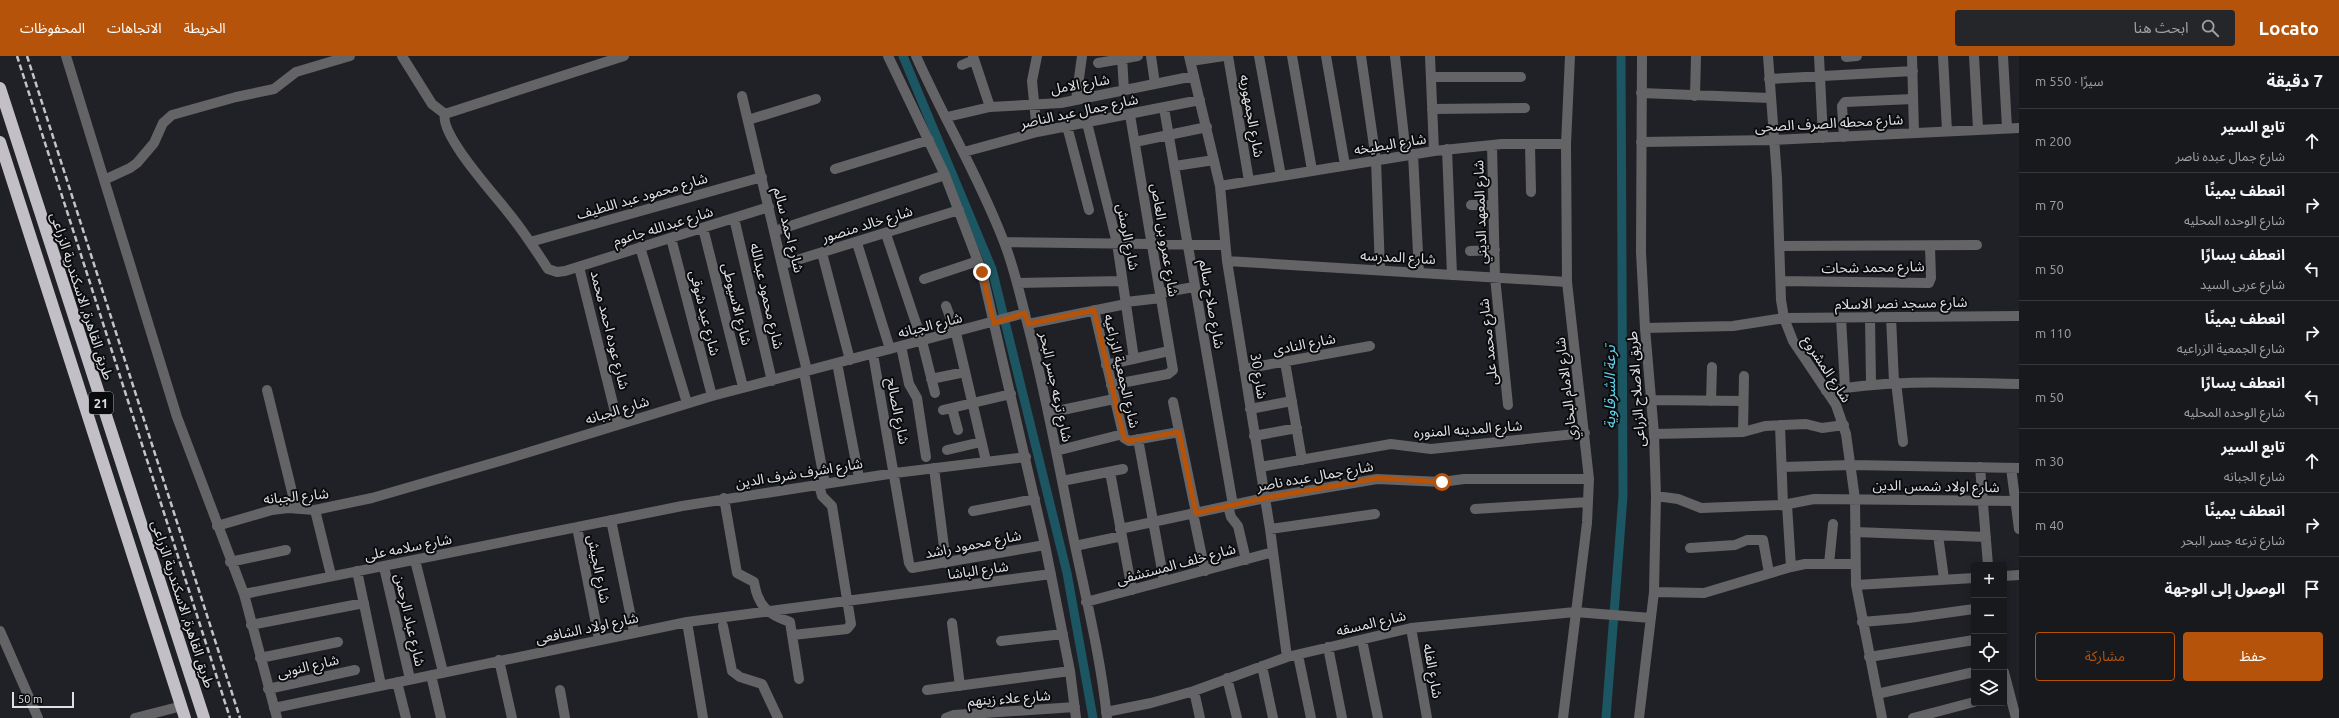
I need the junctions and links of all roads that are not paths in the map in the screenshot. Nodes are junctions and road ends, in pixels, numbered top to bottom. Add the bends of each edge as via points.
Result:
1 (66, 56) edge
2 (350, 56) edge
3 (402, 56) edge
4 (624, 56) edge
5 (888, 56) edge
6 (916, 56) edge
7 (1037, 56) edge
8 (1082, 56) edge
9 (1138, 56) edge
10 (1151, 56) edge
11 (1224, 56) edge
12 (1228, 56) edge
13 (1259, 56) edge
14 (1292, 56) edge
15 (1326, 56) edge
16 (1361, 56) edge
17 (1395, 56) edge
18 (1430, 56) edge
19 (1570, 56) edge
20 (1642, 56) edge
21 (1696, 56) edge
22 (1768, 56) edge
23 (1819, 56) edge
24 (1857, 56) edge
25 (1912, 56) edge
26 (1943, 56) edge
27 (1974, 56) edge
28 (2002, 56) edge
29 (1122, 57) edge
30 (1846, 57) edge
31 (974, 58) edge
32 (1190, 58) edge
33 (1098, 63) dead end
34 (962, 64) dead end
35 (1913, 71) junction
36 (1194, 76) junction
37 (1431, 76) junction
38 (1820, 76) junction
39 (1521, 77) dead end
40 (1769, 79) junction
41 (1155, 84) junction
42 (0, 88) edge
43 (1124, 91) junction
44 (1641, 94) junction
45 (742, 96) dead end
46 (1695, 96) junction
47 (1770, 98) junction
48 (816, 99) dead end
49 (1914, 99) junction
50 (1076, 100) junction
51 (1200, 100) junction
52 (1033, 103) junction
53 (990, 107) junction
54 (1164, 108) junction
55 (1432, 108) junction
56 (1525, 108) dead end
57 (445, 114) junction
58 (1130, 115) junction
59 (947, 117) junction
60 (748, 120) junction
61 (1087, 123) junction
62 (1067, 126) junction
63 (1207, 127) junction
64 (2008, 128) junction
65 (2019, 128) edge
66 (1978, 129) junction
67 (1947, 131) junction
68 (1037, 132) junction
69 (1914, 132) junction
70 (1169, 135) junction
71 (1844, 137) junction
72 (1823, 138) junction
73 (929, 140) junction
74 (1774, 140) junction
75 (0, 142) edge
76 (1135, 142) junction
77 (1640, 142) junction
78 (1530, 144) junction
79 (1566, 144) junction
80 (1492, 145) junction
81 (1447, 149) junction
82 (1434, 151) junction
83 (964, 152) junction
84 (1409, 154) junction
85 (1214, 160) junction
86 (1376, 160) junction
87 (1345, 165) junction
88 (1175, 166) junction
89 (835, 169) dead end
90 (1312, 170) junction
91 (945, 175) junction
92 (1281, 176) junction
93 (762, 177) junction
94 (104, 180) junction
95 (1249, 181) junction
96 (1220, 186) junction
97 (1531, 192) dead end
98 (1493, 204) junction
99 (1471, 205) dead end
100 (769, 207) junction
101 (959, 210) junction
102 (1090, 210) dead end
103 (734, 218) junction
104 (703, 228) junction
105 (775, 231) junction
106 (886, 234) junction
107 (671, 238) junction
108 (530, 242) junction
109 (1004, 242) junction
110 (1117, 242) junction
111 (857, 243) junction
112 (1153, 243) junction
113 (1187, 244) junction
114 (1225, 245) junction
115 (1977, 245) dead end
116 (1779, 246) junction
117 (1930, 246) junction
118 (640, 247) junction
119 (1470, 250) dead end
120 (1495, 250) junction
121 (822, 253) junction
122 (978, 261) junction
123 (1227, 261) junction
124 (784, 264) junction
125 (579, 267) junction
126 (1380, 270) junction
127 (1419, 273) junction
128 (1452, 275) junction
129 (1495, 277) junction
130 (924, 279) dead end
131 (1122, 281) junction
132 (1780, 281) junction
133 (1567, 282) junction
134 (1017, 283) junction
135 (1194, 287) junction
136 (1160, 295) junction
137 (1126, 303) junction
138 (946, 306) dead end
139 (1094, 310) junction
140 (1020, 315) junction
141 (2019, 316) edge
142 (1870, 317) junction
143 (1891, 317) junction
144 (1784, 318) junction
145 (1841, 318) junction
146 (997, 322) junction
147 (1028, 324) junction
148 (1645, 328) junction
149 (956, 333) junction
150 (922, 341) junction
151 (901, 346) junction
152 (1370, 346) dead end
153 (890, 349) junction
154 (1169, 351) junction
155 (873, 354) junction
156 (1134, 359) junction
157 (850, 360) junction
158 (1285, 362) junction
159 (837, 363) junction
160 (1106, 365) junction
161 (1712, 367) dead end
162 (1244, 370) junction
163 (805, 372) junction
164 (965, 372) junction
165 (1744, 376) dead end
166 (931, 379) junction
167 (772, 380) junction
168 (1895, 382) junction
169 (1871, 383) junction
170 (2019, 384) edge
171 (1111, 385) junction
172 (743, 387) junction
173 (1845, 388) junction
174 (266, 390) dead end
175 (1826, 391) junction
176 (934, 393) dead end
177 (1011, 394) junction
178 (712, 396) junction
179 (1114, 399) junction
180 (1651, 400) junction
181 (1292, 401) junction
182 (1711, 401) junction
183 (1743, 401) junction
184 (1173, 402) dead end
185 (687, 403) junction
186 (972, 403) junction
187 (1508, 405) dead end
188 (1250, 409) junction
189 (1048, 413) junction
190 (618, 424) junction
191 (1780, 425) junction
192 (1844, 425) junction
193 (1297, 428) junction
194 (958, 430) dead end
195 (1179, 432) junction
196 (1743, 432) junction
197 (1585, 433) junction
198 (1654, 434) junction
199 (1123, 436) junction
200 (1254, 436) junction
201 (1138, 439) junction
202 (981, 442) junction
203 (1903, 442) dead end
204 (947, 450) dead end
205 (1056, 451) junction
206 (926, 457) dead end
207 (1026, 457) junction
208 (1302, 460) junction
209 (986, 461) junction
210 (1852, 465) junction
211 (1260, 467) junction
212 (1980, 467) junction
213 (934, 468) junction
214 (1782, 468) junction
215 (2015, 468) edge
216 (1123, 469) dead end
217 (1110, 472) junction
218 (895, 473) junction
219 (859, 478) junction
220 (1589, 479) junction
221 (1062, 481) junction
222 (822, 484) junction
223 (1656, 496) junction
224 (724, 498) junction
225 (1265, 498) junction
226 (1035, 499) junction
227 (1855, 499) junction
228 (1982, 501) junction
229 (2016, 501) junction
230 (1588, 502) junction
231 (1231, 505) junction
232 (1785, 505) junction
233 (296, 508) junction
234 (1475, 509) dead end
235 (315, 510) junction
236 (973, 511) dead end
237 (1194, 513) junction
238 (1375, 514) dead end
239 (610, 520) junction
240 (1153, 522) junction
241 (1833, 524) dead end
242 (217, 526) junction
243 (577, 527) junction
244 (1270, 529) junction
245 (2019, 529) edge
246 (1854, 532) junction
247 (1121, 533) junction
248 (1938, 536) junction
249 (1986, 537) junction
250 (1045, 545) junction
251 (1075, 546) junction
252 (1690, 548) dead end
253 (286, 550) dead end
254 (1273, 552) junction
255 (415, 560) junction
256 (1246, 560) junction
257 (230, 562) junction
258 (1988, 562) edge
259 (909, 563) joint
260 (946, 563) junction
261 (1829, 564) junction
262 (1854, 564) junction
263 (384, 566) junction
264 (1792, 566) junction
265 (358, 571) junction
266 (1205, 571) junction
267 (1768, 573) junction
268 (1051, 574) junction
269 (331, 575) junction
270 (2019, 575) edge
271 (2007, 576) edge
272 (1971, 578) edge
273 (1944, 579) junction
274 (1164, 582) junction
275 (1856, 585) junction
276 (1132, 590) junction
277 (1654, 592) junction
278 (244, 594) junction
279 (909, 594) joint
280 (848, 601) junction
281 (1086, 602) junction
282 (364, 603) junction
283 (1971, 609) edge
284 (769, 610) junction
285 (1575, 612) junction
286 (1651, 618) junction
287 (686, 622) junction
288 (952, 622) dead end
289 (1862, 622) junction
290 (251, 625) junction
291 (723, 626) dead end
292 (1412, 628) junction
293 (0, 631) edge
294 (634, 632) junction
295 (1063, 634) junction
296 (793, 636) junction
297 (599, 639) junction
298 (1362, 640) junction
299 (1971, 640) edge
300 (1001, 641) dead end
301 (338, 642) dead end
302 (1328, 647) junction
303 (1298, 655) junction
304 (1287, 657) junction
305 (1869, 657) junction
306 (260, 658) junction
307 (499, 660) junction
308 (1262, 666) junction
309 (355, 670) dead end
310 (1070, 671) junction
311 (443, 672) junction
312 (1971, 673) edge
313 (431, 675) junction
314 (1227, 678) junction
315 (410, 679) junction
316 (799, 679) dead end
317 (397, 682) junction
318 (381, 686) junction
319 (960, 686) junction
320 (268, 689) junction
321 (560, 690) dead end
322 (928, 690) dead end
323 (1194, 691) junction
324 (1877, 694) junction
325 (2007, 696) edge
326 (1971, 703) edge
327 (182, 706) junction
328 (1075, 707) junction
329 (275, 713) edge
330 (1107, 715) edge
331 (38, 718) edge
332 (135, 718) edge
333 (186, 718) edge
334 (204, 718) edge
335 (406, 718) edge
336 (441, 718) edge
337 (512, 718) edge
338 (565, 718) edge
339 (703, 718) edge
340 (778, 718) edge
341 (946, 718) edge
342 (1076, 718) edge
343 (1200, 718) edge
344 (1238, 718) edge
345 (1273, 718) edge
346 (1311, 718) edge
347 (1342, 718) edge
348 (1378, 718) edge
349 (1427, 718) edge
350 (1563, 718) edge
351 (1639, 718) edge
352 (1882, 718) edge
353 (1914, 718) edge
354 (2016, 718) edge

1 - 94 street
2 - 94 street via 296,72 269,91 236,97 172,115 165,120 154,143 137,163
3 - 57 street via 432,104
4 - 57 street
5 - 73 street
6 - 59 street, شارع ترعه جسر البحر via 932,92
7 - 52 street via 1032,81
8 - 50 street
9 - 29 street
10 - 41 street
11 - 32 street
12 - 95 street, شارع الجمهوريه
13 - 92 street
14 - 90 street
15 - 87 street
16 - 86 street
17 - 84 street
18 - 37 street
19 - 79 street, شارع الامام البخاري
20 - 44 street, طريق الاصلاح الزراعى
21 - 46 street
22 - 40 street, شارع المشروع
23 - 38 street
24 - 30 street
25 - 35 street
26 - 67 street
27 - 66 street
28 - 64 street
29 - 33 street
29 - 43 street
31 - 34 street
31 - 53 street
32 - 36 street
35 - 38 street
35 - 49 street
36 - 41 street, شارع الامل
36 - 51 street
37 - 39 street
37 - 55 street
38 - 40 street
38 - 72 street
40 - 47 street, شارع المشروع
41 - 43 street, شارع الامل
42 - 334 highway, طريق القاهرة, الاسكندرية الزراعى / 21
43 - 50 street, شارع الامل
44 - 46 street
44 - 77 street, طريق الاصلاح الزراعى
45 - 60 street, شارع احمد سالم
46 - 47 street
47 - 74 street, شارع المشروع
48 - 60 street
49 - 69 street
49 - 71 street via 1845,102 1842,106
50 - 52 street, شارع الامل via 1051,104
51 - 54 street, شارع جمال عبد الناصر
51 - 63 street, شارع 30
52 - 53 street, شارع الامل
52 - 68 street
53 - 59 street, شارع الامل
54 - 58 street, شارع جمال عبد الناصر
54 - 70 street, شارع صلاح سالم
55 - 56 street
55 - 82 street
57 - 108 street via 446,126 469,165 508,211
58 - 61 street, شارع جمال عبد الناصر
58 - 76 street, شارع عمرو بن العاص
59 - 83 street, شارع ترعه جسر البحر
60 - 93 street, شارع احمد سالم
61 - 62 street, شارع جمال عبد الناصر
61 - 110 street, شارع الرمش
62 - 68 street, شارع جمال عبد الناصر
62 - 102 street
63 - 70 street
63 - 85 street, شارع 30
64 - 65 street, شارع محطه الصرف الصحى
64 - 66 street, شارع محطه الصرف الصحى
66 - 67 street, شارع محطه الصرف الصحى
67 - 69 street, شارع محطه الصرف الصحى
68 - 83 street, شارع جمال عبد الناصر
69 - 71 street, شارع محطه الصرف الصحى
70 - 76 street
70 - 88 street, شارع صلاح سالم
71 - 72 street, شارع محطه الصرف الصحى
72 - 74 street, شارع محطه الصرف الصحى
73 - 89 street
73 - 91 street
74 - 77 street, شارع محطه الصرف الصحى
74 - 116 street, شارع المشروع
75 - 327 highway, 21
76 - 112 street, شارع عمرو بن العاص
77 - 148 street, طريق الاصلاح الزراعى
78 - 79 street, شارع البطيخه
78 - 80 street, شارع البطيخه
78 - 97 street
79 - 133 street, شارع الامام البخاري
80 - 81 street, شارع البطيخه
80 - 98 street, شارع المعهد الديني
81 - 82 street, شارع البطيخه
81 - 128 street
82 - 84 street, شارع البطيخه
83 - 109 street, شارع ترعه جسر البحر
84 - 86 street, شارع البطيخه
84 - 127 street
85 - 88 street
85 - 96 street, شارع 30
86 - 87 street, شارع البطيخه
86 - 126 street
87 - 90 street, شارع البطيخه
88 - 113 street, شارع صلاح سالم
90 - 92 street, شارع البطيخه
91 - 101 street
91 - 105 street
92 - 95 street, شارع البطيخه
93 - 100 street, شارع احمد سالم
93 - 108 street, شارع محمود عبد اللطيف
94 - 242 street via 177,417
95 - 96 street, شارع البطيخه
96 - 114 street, شارع 30
98 - 99 street
98 - 120 street, شارع المعهد الديني
100 - 103 street, شارع عبدالله جاعوم
100 - 105 street, شارع احمد سالم
101 - 106 street, شارع خالد منصور
101 - 122 street
103 - 104 street, شارع عبدالله جاعوم
103 - 167 street, شارع محمود عبدالله
104 - 107 street, شارع عبدالله جاعوم
104 - 172 street, شارع الاسيوطى
105 - 124 street, شارع احمد سالم
106 - 111 street, شارع خالد منصور
106 - 150 street
107 - 118 street, شارع عبدالله جاعوم
107 - 178 street, شارع عيد شوقى
108 - 125 street, شارع عبدالله جاعوم via 548,269 557,272
109 - 110 street
109 - 134 street, شارع ترعه جسر البحر
110 - 112 street
110 - 131 street, شارع الرمش
111 - 121 street, شارع خالد منصور
111 - 153 street
112 - 113 street
112 - 136 street, شارع عمرو بن العاص
113 - 114 street
113 - 135 street, شارع صلاح سالم
114 - 123 street, شارع 30
115 - 117 street
116 - 117 street
116 - 132 street, شارع المشروع
117 - 132 street, شارع محمد شحات via 1931,278 1928,283
118 - 125 street, شارع عبدالله جاعوم
118 - 185 street
119 - 120 street
120 - 129 street, شارع المعهد الديني
121 - 124 street, شارع خالد منصور
121 - 157 street
122 - 130 street
122 - 146 street
123 - 126 street, شارع المدرسه
123 - 162 street, شارع 30
124 - 163 street, شارع احمد سالم
125 - 190 street, شارع عوده احمد محمد
126 - 127 street, شارع المدرسه
127 - 128 street, شارع المدرسه
128 - 129 street, شارع المدرسه
129 - 133 street, شارع المدرسه
129 - 187 street, شارع محمد على
131 - 134 street
131 - 137 street, شارع الرمش
132 - 144 street, شارع المشروع
133 - 197 street, شارع الامام البخاري
134 - 140 street, شارع ترعه جسر البحر
135 - 136 street
135 - 231 street, شارع صلاح سالم
136 - 137 street
136 - 154 street, شارع عمرو بن العاص
137 - 139 street
137 - 156 street, شارع الرمش
138 - 149 street
139 - 147 street
139 - 160 street, شارع الجمعية الزراعيه
140 - 146 street, شارع الجبانه
140 - 147 street, شارع ترعه جسر البحر
141 - 143 street, شارع مسجد نصر الاسلام
142 - 143 street, شارع مسجد نصر الاسلام
142 - 145 street, شارع مسجد نصر الاسلام
142 - 169 street
143 - 168 street
144 - 145 street, شارع مسجد نصر الاسلام
144 - 148 street, شارع مسجد نصر الاسلام via 1733,326
144 - 175 street, شارع المشروع via 1792,341
145 - 173 street
146 - 149 street, شارع الجبانه
146 - 177 street
147 - 189 street, شارع ترعه جسر البحر
148 - 180 street, طريق الاصلاح الزراعى
149 - 150 street, شارع الجبانه
149 - 164 street
150 - 151 street, شارع الجبانه
150 - 166 street
151 - 153 street, شارع الجبانه
151 - 206 street via 909,384 917,398
152 - 158 street, شارع النادى
153 - 155 street, شارع الجبانه
154 - 156 street
154 - 171 street, شارع عمرو بن العاص via 1173,370 1168,374
155 - 157 street, شارع الجبانه
155 - 218 street, شارع الصالح
156 - 160 street
157 - 159 street, شارع الجبانه
158 - 162 street, شارع النادى
158 - 181 street
159 - 163 street, شارع الجبانه
159 - 219 street
160 - 171 street, شارع الجمعية الزراعيه
161 - 182 street
162 - 188 street, شارع 30
163 - 167 street, شارع الجبانه
163 - 222 street, شارع احمد سالم
164 - 166 street
164 - 186 street
165 - 183 street
166 - 176 street
167 - 172 street, شارع الجبانه
168 - 169 street
168 - 170 street
168 - 203 street
169 - 173 street
171 - 179 street, شارع الجمعية الزراعيه
172 - 178 street, شارع الجبانه
173 - 175 street
174 - 233 street
175 - 192 street, شارع المشروع via 1836,405
177 - 186 street
177 - 207 street
178 - 185 street, شارع الجبانه
179 - 189 street
179 - 199 street, شارع الجمعية الزراعيه
180 - 182 street
180 - 198 street, طريق الاصلاح الزراعى
181 - 188 street
181 - 193 street
182 - 183 street
183 - 196 street
184 - 195 street
185 - 190 street, شارع الجبانه
186 - 194 street via 948,409
186 - 202 street
188 - 200 street, شارع 30
189 - 205 street, شارع ترعه جسر البحر
190 - 235 street, شارع الجبانه via 372,498
191 - 192 street via 1806,424 1822,428
191 - 196 street
191 - 214 street
192 - 210 street, شارع المشروع
193 - 200 street
193 - 208 street
195 - 201 street
195 - 237 street
196 - 198 street
197 - 208 street, شارع المدينه المنوره via 1430,449 1391,444
197 - 220 street, شارع الامام البخاري
198 - 223 street, طريق الاصلاح الزراعى
199 - 201 street via 1128,441
199 - 205 street
200 - 211 street, شارع 30
201 - 240 street
202 - 204 street
202 - 209 street
205 - 221 street, شارع ترعه جسر البحر
207 - 209 street, شارع اشرف شرف الدين
207 - 226 street
208 - 211 street, شارع المدينه المنوره
209 - 213 street, شارع اشرف شرف الدين
210 - 212 street
210 - 214 street
210 - 227 street, شارع المشروع
211 - 225 street, شارع 30
212 - 215 street
212 - 228 street
213 - 218 street, شارع اشرف شرف الدين
213 - 260 street
214 - 232 street
215 - 229 street
216 - 217 street
217 - 221 street
217 - 247 street
218 - 219 street, شارع اشرف شرف الدين
218 - 259 street, شارع الصالح
219 - 222 street, شارع اشرف شرف الدين
220 - 225 street, شارع جمال عبده ناصر via 1464,479 1442,482 1388,478
220 - 230 street, شارع الامام البخاري
221 - 251 street, شارع ترعه جسر البحر
222 - 224 street, شارع اشرف شرف الدين
222 - 280 street, شارع احمد سالم via 822,496 832,506
223 - 232 street, شارع اولاد شمس الدين via 1678,499 1700,508
223 - 277 street, طريق الاصلاح الزراعى
224 - 239 street, شارع اشرف شرف الدين
224 - 284 street via 736,570 740,576 753,581 758,600
225 - 231 street, شارع جمال عبده ناصر
225 - 244 street, شارع 30
226 - 236 street
226 - 250 street
227 - 228 street, شارع اولاد شمس الدين
227 - 232 street, شارع اولاد شمس الدين via 1814,499
227 - 246 street, شارع المشروع
228 - 229 street, شارع اولاد شمس الدين
228 - 249 street
229 - 245 street
230 - 234 street
230 - 285 street, شارع الامام البخاري
231 - 237 street, شارع جمال عبده ناصر
231 - 256 street, شارع صلاح سالم via 1231,517 1238,526
232 - 264 street
233 - 235 street, شارع الجبانه
233 - 242 street, شارع الجبانه via 272,510
235 - 269 street
237 - 240 street, شارع جمال عبده ناصر
237 - 266 street
238 - 244 street
239 - 243 street, شارع اشرف شرف الدين
239 - 294 street
240 - 247 street, شارع جمال عبده ناصر
240 - 274 street
241 - 261 street
242 - 257 street
243 - 255 street, شارع سلامه على
243 - 297 street, شارع الجيش
244 - 254 street, شارع 30
246 - 248 street
246 - 262 street, شارع المشروع
247 - 251 street, شارع جمال عبده ناصر
247 - 276 street
248 - 249 street
248 - 273 street
249 - 258 street
250 - 260 street, شارع محمود راشد
250 - 268 street
251 - 281 street, شارع ترعه جسر البحر
252 - 267 street via 1763,540
253 - 257 street
254 - 256 street, شارع خلف المستشفى
254 - 304 street, شارع 30
255 - 263 street, شارع سلامه على
255 - 311 street
256 - 266 street, شارع خلف المستشفى
257 - 278 street
259 - 260 street, شارع محمود راشد via 912,568 917,569
261 - 262 street
261 - 264 street
262 - 275 street, شارع المشروع
263 - 265 street, شارع سلامه على
263 - 315 street, شارع عباد الرحمن
264 - 267 street
265 - 269 street, شارع سلامه على
265 - 282 street
266 - 274 street, شارع خلف المستشفى
267 - 277 street via 1704,593
268 - 279 street, شارع الباشا
268 - 295 street
269 - 278 street, شارع سلامه على
270 - 271 street
272 - 273 street
273 - 275 street
274 - 276 street, شارع خلف المستشفى
275 - 289 street, شارع المشروع
276 - 281 street, شارع خلف المستشفى
277 - 286 street, طريق الاصلاح الزراعى
278 - 290 street
279 - 280 street, شارع اولاد الشافعى
280 - 284 street, شارع اولاد الشافعى
280 - 296 street, شارع احمد سالم via 851,624 847,629
281 - 330 street, شارع ترعه جسر البحر
282 - 290 street
282 - 318 street
283 - 289 street via 1915,618
284 - 287 street, شارع اولاد الشافعى
284 - 296 street via 778,618 790,622
285 - 286 street, شارع المسقه
285 - 292 street, شارع المسقه
285 - 350 street, شارع الامام البخاري
286 - 351 street, طريق الاصلاح الزراعى
287 - 294 street, شارع اولاد الشافعى
287 - 339 street
288 - 319 street
289 - 305 street, شارع المشروع
290 - 306 street
291 - 340 street via 732,671 740,677 762,684
292 - 298 street, شارع المسقه
292 - 349 street, شارع الفله
293 - 331 street
294 - 297 street, شارع اولاد الشافعى
295 - 300 street
295 - 310 street
296 - 316 street
297 - 307 street, شارع اولاد الشافعى
298 - 302 street, شارع المسقه
298 - 348 street
299 - 305 street
301 - 306 street
302 - 303 street, شارع المسقه
302 - 347 street
303 - 304 street, شارع المسقه
303 - 346 street
304 - 308 street, شارع المسقه
305 - 324 street, شارع المشروع
306 - 320 street
307 - 311 street, شارع اولاد الشافعى
307 - 337 street
308 - 314 street, شارع المسقه
308 - 345 street
309 - 320 street, شارع النوبى
310 - 319 street
310 - 328 street
311 - 313 street, شارع اولاد الشافعى
312 - 324 street
313 - 315 street, شارع اولاد الشافعى
313 - 336 street
314 - 323 street, شارع المسقه
314 - 344 street
315 - 317 street, شارع اولاد الشافعى
317 - 318 street, شارع اولاد الشافعى
317 - 335 street
318 - 329 street, شارع اولاد الشافعى
319 - 322 street
320 - 329 street
321 - 338 street
323 - 330 street, شارع المسقه
323 - 343 street
324 - 352 street, شارع المشروع
325 - 354 street
326 - 353 street
327 - 332 street
327 - 333 highway, 21
328 - 341 street, شارع علاء زينهم via 954,715
328 - 342 street

